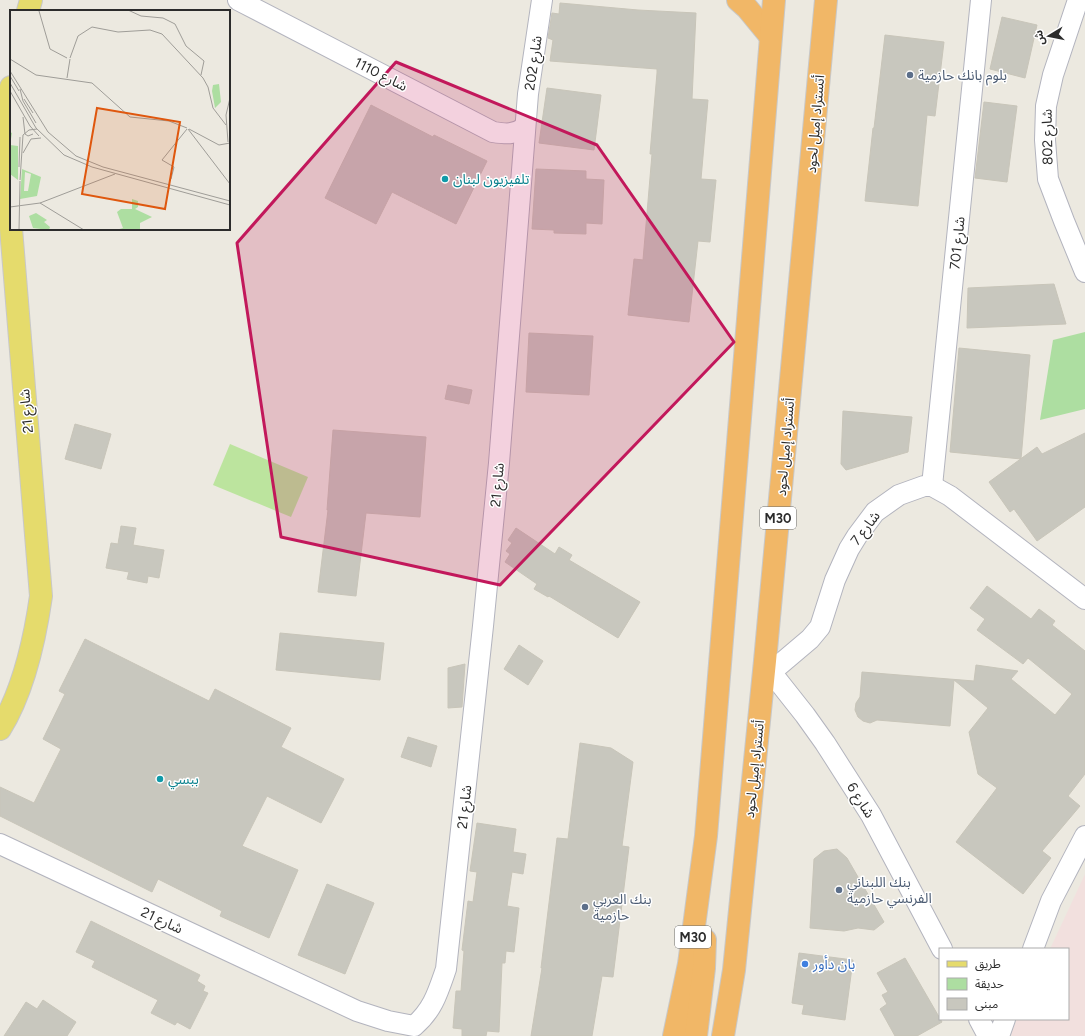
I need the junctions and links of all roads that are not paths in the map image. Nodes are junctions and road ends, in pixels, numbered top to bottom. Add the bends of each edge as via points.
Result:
1 (31, 0) edge
2 (238, 0) edge
3 (542, 0) edge
4 (738, 0) edge
5 (774, 0) edge
6 (826, 0) edge
7 (981, 0) edge
8 (1078, 0) edge
9 (28, 10) edge
10 (770, 36) junction
11 (10, 92) edge
12 (525, 127) junction
13 (10, 216) edge
14 (11, 230) edge
15 (1085, 272) edge
16 (932, 486) junction
17 (1085, 599) edge
18 (768, 667) junction
19 (0, 728) edge
20 (706, 836) junction
21 (1085, 836) edge
22 (0, 844) edge
23 (941, 948) edge
24 (1033, 948) edge
25 (980, 1020) edge
26 (1005, 1020) edge
27 (674, 1036) edge
28 (696, 1036) edge
29 (723, 1036) edge
30 (988, 1036) edge
31 (999, 1036) edge

1 - 9 main road
2 - 12 street, شارع 1110 via 493,132 508,134
3 - 12 street, شارع 202
4 - 10 highway
5 - 10 highway, M30
6 - 18 highway, أتستراد إميل لحود / M30
7 - 16 street, شارع 701
8 - 15 street, شارع 802 via 1053,75 1046,106 1045,140 1048,179
10 - 20 highway, M30
11 - 13 main road, شارع 21 via 3,130
12 - 22 street, شارع 21 via 483,634 446,969 431,1008 414,1026 357,1011
14 - 19 main road, شارع 21 via 41,596 28,657 17,692
16 - 17 street via 950,496
16 - 18 street, شارع 7 via 924,486 899,495 875,512 849,549 835,580 820,627 810,639
18 - 23 street, شارع 6 via 825,743 871,815
18 - 29 highway, أتستراد إميل لحود / M30 via 734,970
20 - 27 highway, M30 via 689,964
20 - 28 highway via 704,968
21 - 24 street via 1051,900
25 - 30 street
26 - 31 street

